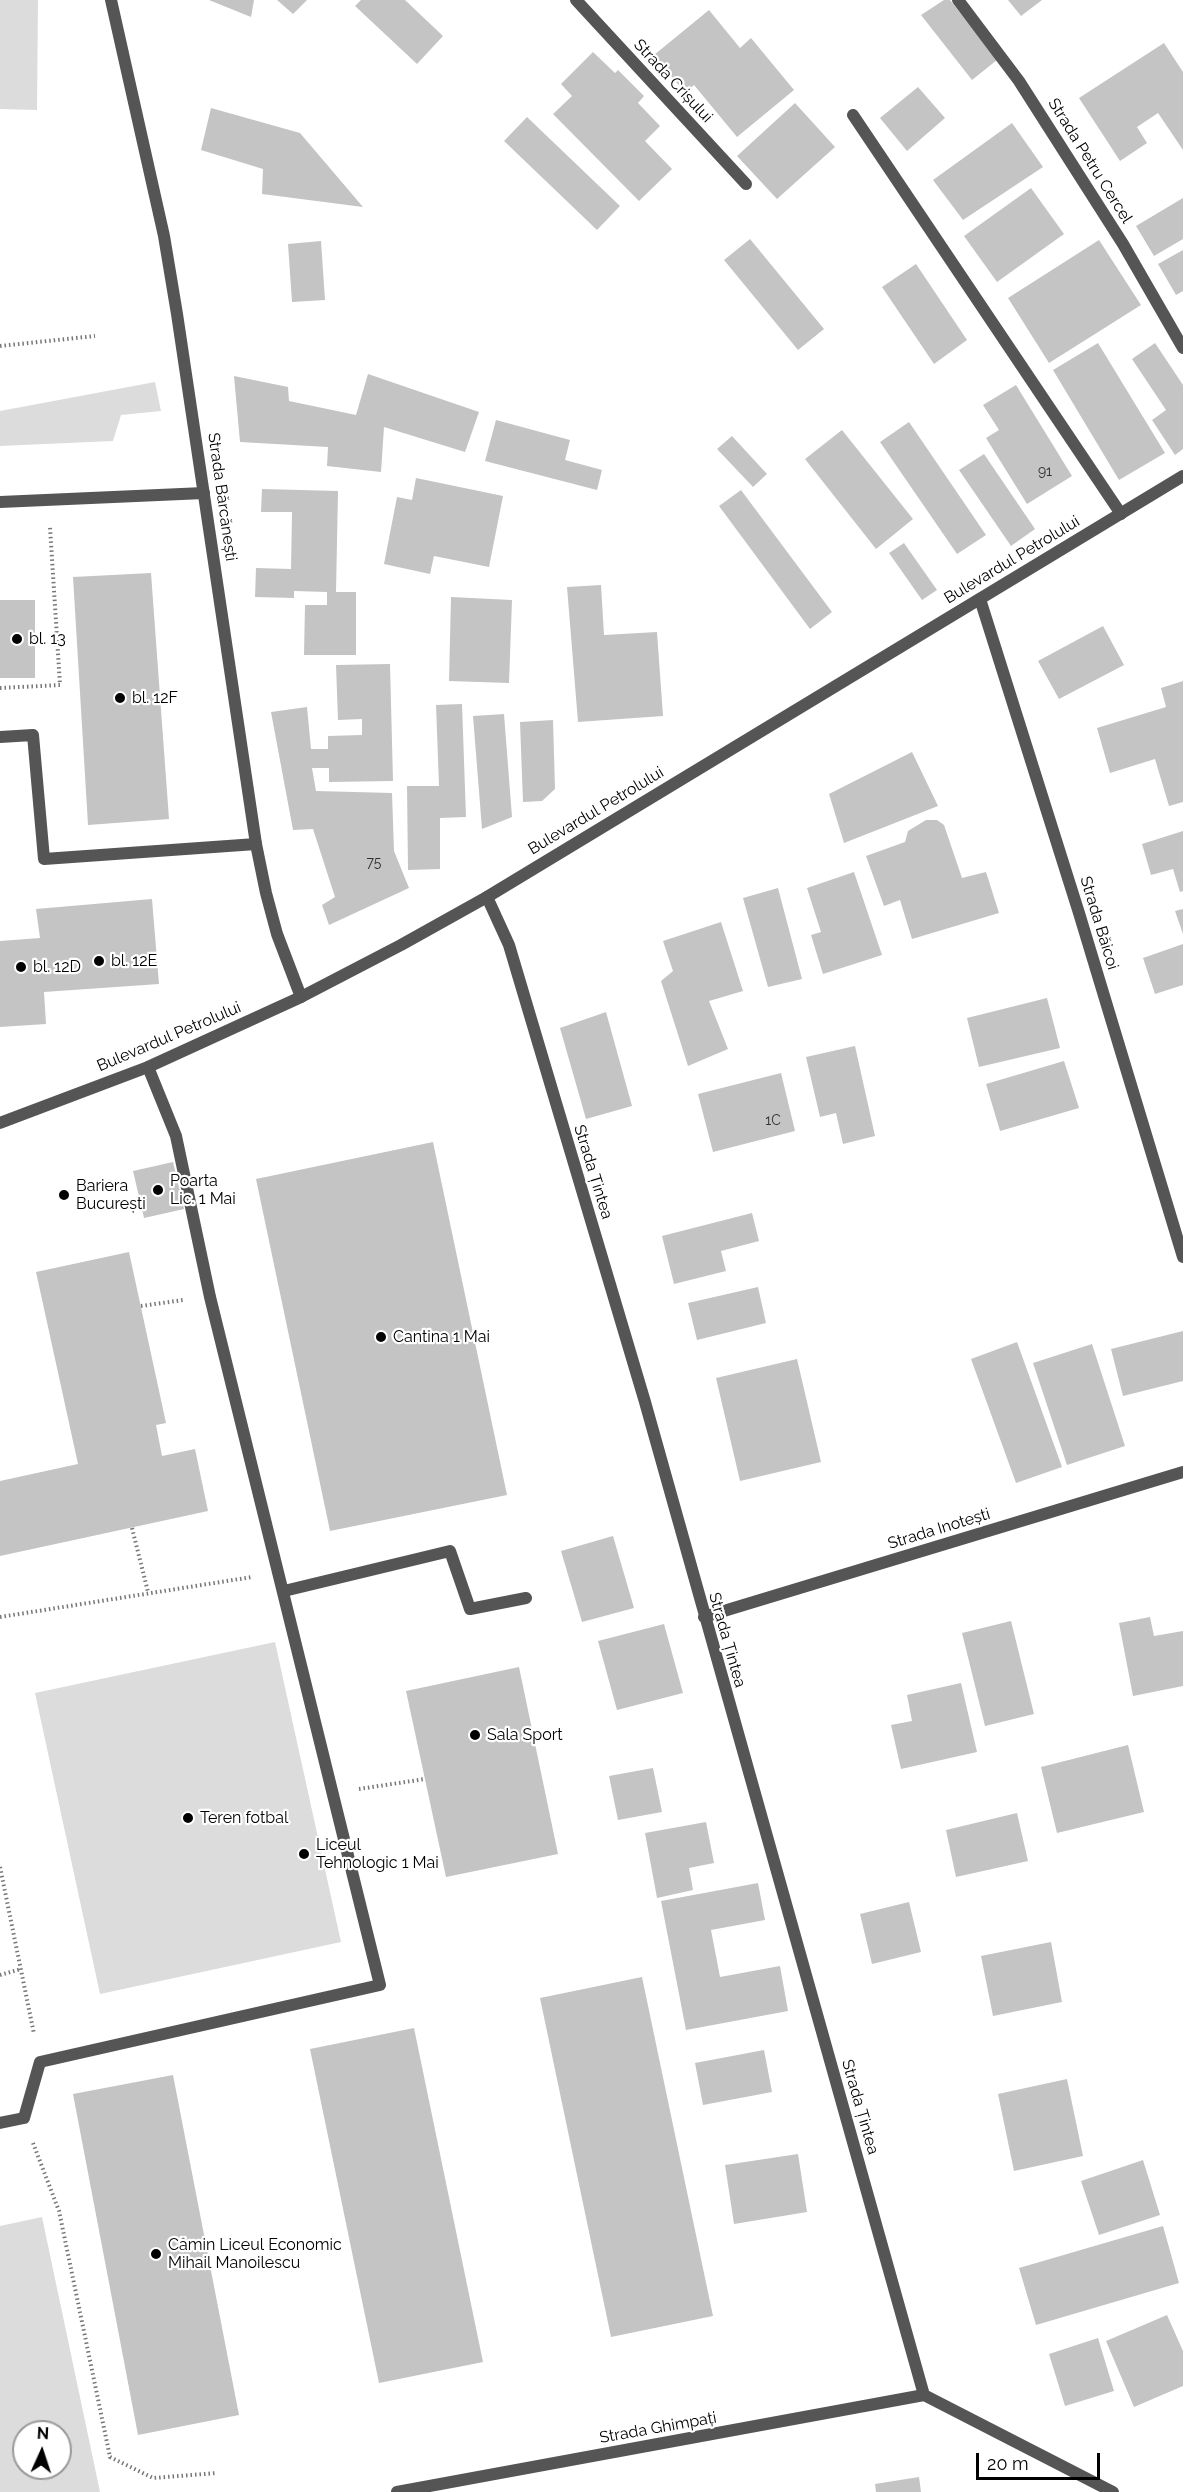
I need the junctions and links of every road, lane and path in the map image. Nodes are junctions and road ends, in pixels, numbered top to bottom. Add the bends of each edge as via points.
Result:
1 (111, 0) edge
2 (576, 0) edge
3 (958, 0) edge
4 (852, 115) dead end
5 (746, 184) dead end
6 (95, 336) dead end
7 (0, 346) edge
8 (1183, 348) edge
9 (1183, 477) edge
10 (204, 493) junction
11 (49, 500) junction
12 (0, 502) edge
13 (1121, 514) junction
14 (981, 599) junction
15 (0, 688) edge
16 (0, 737) edge
17 (256, 844) junction
18 (487, 897) junction
19 (301, 997) junction
20 (148, 1067) junction
21 (0, 1123) edge
22 (1183, 1257) edge
23 (210, 1297) junction
24 (141, 1306) dead end
25 (1183, 1472) edge
26 (132, 1528) dead end
27 (279, 1573) junction
28 (284, 1591) junction
29 (148, 1592) junction
30 (526, 1598) dead end
31 (0, 1617) edge
32 (704, 1617) junction
33 (425, 1779) dead end
34 (334, 1793) junction
35 (0, 1867) edge
36 (21, 1969) junction
37 (0, 1975) edge
38 (40, 2062) junction
39 (24, 2118) junction
40 (0, 2123) edge
41 (924, 2395) junction
42 (217, 2473) dead end
43 (397, 2492) edge
44 (1113, 2492) edge

1 - 10 street, Strada Bărcănești via 164,237
2 - 5 street, Strada Crișului
3 - 8 street, Strada Petru Cercel via 1020,81
4 - 13 street
6 - 7 path
9 - 13 street, Bulevardul Petrolului
10 - 11 street
10 - 17 street, Strada Bărcănești
11 - 12 street
11 - 15 path via 60,685
13 - 14 street, Bulevardul Petrolului
14 - 18 street, Bulevardul Petrolului
14 - 22 street, Strada Băicoi
16 - 17 street via 33,735 44,859
17 - 19 street, Strada Bărcănești via 278,934
18 - 19 street, Bulevardul Petrolului
18 - 32 street, Strada Țintea via 512,957 645,1402
19 - 20 street, Bulevardul Petrolului
20 - 21 street, Bulevardul Petrolului
20 - 23 street via 176,1136
23 - 24 path
23 - 27 street
25 - 32 street, Strada Inotești
26 - 29 path
27 - 28 street
27 - 29 path
28 - 30 street via 450,1551 470,1609
28 - 34 street
29 - 31 path
32 - 41 street, Strada Țintea
33 - 34 path
34 - 38 street via 380,1985
35 - 36 path
36 - 37 path
36 - 38 path
38 - 39 street
39 - 40 street
39 - 42 path via 59,2211 110,2457 153,2478
41 - 43 street, Strada Ghimpați
41 - 44 street

